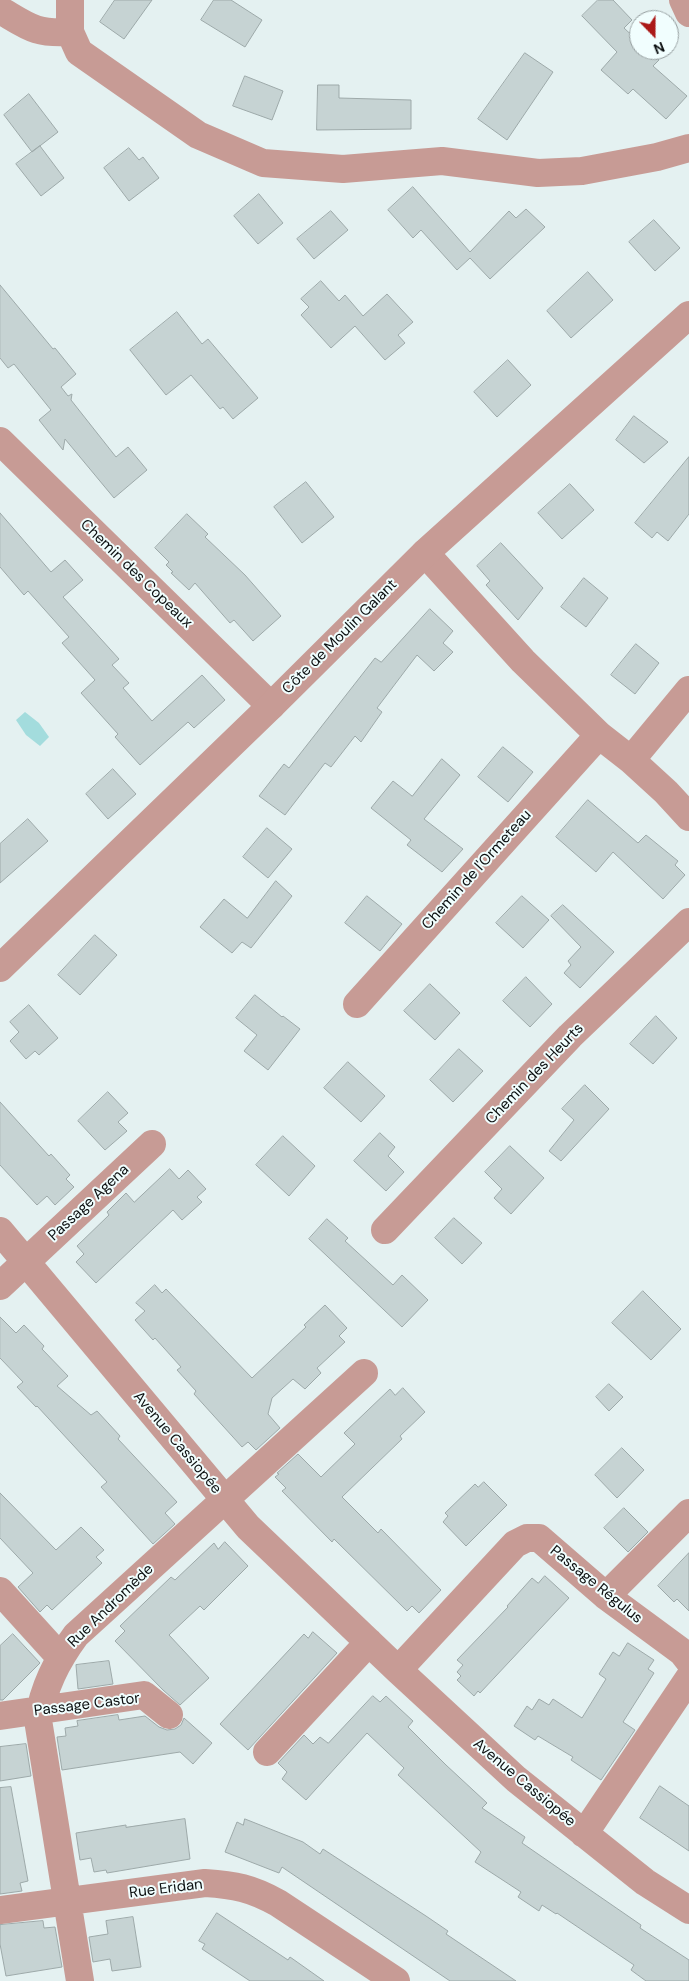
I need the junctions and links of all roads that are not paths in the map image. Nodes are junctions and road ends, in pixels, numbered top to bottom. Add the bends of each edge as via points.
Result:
1 (70, 0) edge
2 (683, 0) edge
3 (0, 10) edge
4 (689, 13) edge
5 (70, 32) junction
6 (689, 148) edge
7 (689, 315) edge
8 (0, 441) edge
9 (425, 553) junction
10 (689, 690) edge
11 (271, 706) junction
12 (598, 736) junction
13 (631, 760) junction
14 (689, 816) edge
15 (689, 922) edge
16 (0, 968) edge
17 (357, 1004) dead end
18 (152, 1144) dead end
19 (385, 1230) dead end
20 (0, 1231) edge
21 (26, 1262) junction
22 (0, 1286) edge
23 (364, 1374) dead end
24 (225, 1500) junction
25 (689, 1513) edge
26 (0, 1591) edge
27 (606, 1596) junction
28 (369, 1642) junction
29 (60, 1657) junction
30 (689, 1661) edge
31 (398, 1670) junction
32 (689, 1678) edge
33 (40, 1710) junction
34 (169, 1715) dead end
35 (0, 1716) edge
36 (267, 1752) dead end
37 (584, 1834) junction
38 (67, 1902) junction
39 (0, 1910) edge
40 (689, 1910) edge
41 (80, 1981) edge
42 (396, 1981) edge

1 - 5 street
2 - 4 street
3 - 5 street via 34,30
5 - 6 street via 79,52 198,135 263,162 343,169 442,161 538,173 582,171
7 - 9 street, Côte de Moulin Galant
8 - 11 street, Chemin des Copeaux
9 - 11 street, Côte de Moulin Galant
9 - 12 street via 523,661
10 - 13 street
11 - 16 street, Côte de Moulin Galant
12 - 13 street
12 - 17 street, Chemin de l'Ormeteau
13 - 14 street
15 - 19 street, Chemin des Heurts via 570,1036
18 - 21 street, Passage Agena
20 - 21 street, Avenue Cassiopée
21 - 22 street, Passage Agena
21 - 24 street, Avenue Cassiopée
23 - 24 street, Rue Andromède
24 - 28 street, Avenue Cassiopée via 248,1527
24 - 29 street, Rue Andromède via 76,1635
25 - 27 street
26 - 29 street
27 - 30 street, Passage Régulus via 682,1652
27 - 31 street, Passage Régulus via 540,1538 527,1538 515,1544
28 - 31 street, Avenue Cassiopée
28 - 36 street
29 - 33 street, Rue Andromède via 49,1678
31 - 37 street, Avenue Cassiopée via 516,1779
32 - 37 street
33 - 34 street, Passage Castor via 144,1695
33 - 35 street, Passage Castor
33 - 38 street, Rue Andromède via 38,1720
37 - 40 street, Avenue Cassiopée via 645,1882
38 - 39 street, Rue Eridan
38 - 41 street, Rue Andromède
38 - 42 street, Rue Eridan via 205,1883 236,1886 278,1902

